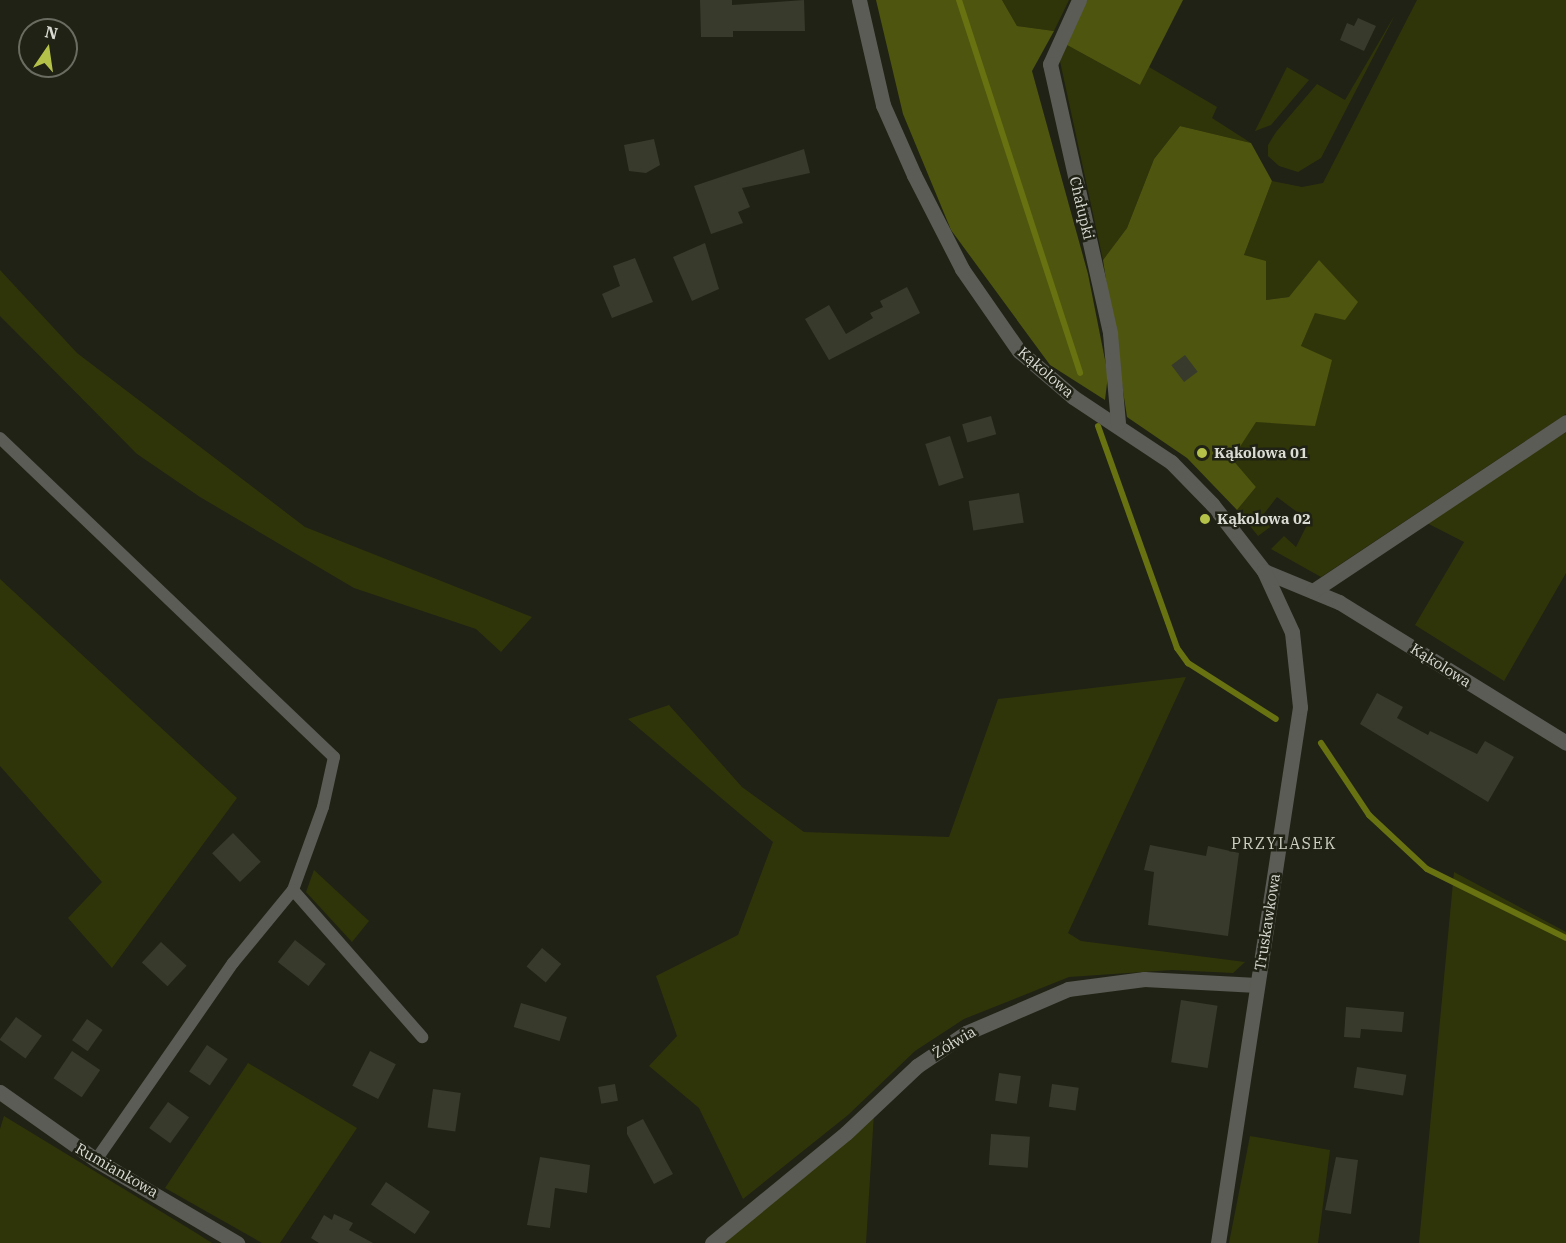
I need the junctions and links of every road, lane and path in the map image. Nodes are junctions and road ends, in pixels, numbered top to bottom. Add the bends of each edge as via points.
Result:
1 (859, 0) edge
2 (1079, 0) edge
3 (1566, 422) edge
4 (1118, 423) junction
5 (0, 438) edge
6 (1264, 571) junction
7 (1313, 591) junction
8 (1566, 743) edge
9 (292, 890) junction
10 (1257, 985) junction
11 (422, 1037) dead end
12 (0, 1092) edge
13 (96, 1160) junction
14 (237, 1243) edge
15 (712, 1243) edge
16 (1218, 1243) edge

1 - 4 street, Kąkolowa via 882,105 962,269 1019,351 1073,397
2 - 4 street, Chałupki via 1050,64 1110,333
3 - 7 street
4 - 6 street, Kąkolowa via 1176,467
5 - 9 lane via 334,757 323,807
6 - 7 street, Kąkolowa
6 - 10 street, Truskawkowa via 1292,632 1300,707
7 - 8 street, Kąkolowa via 1340,602
9 - 11 lane
9 - 13 lane via 233,963
10 - 15 street, Żółwia via 1144,979 1068,989 966,1033 917,1066 846,1133
10 - 16 street, Truskawkowa
12 - 13 street, Rumiankowa
13 - 14 street, Rumiankowa

